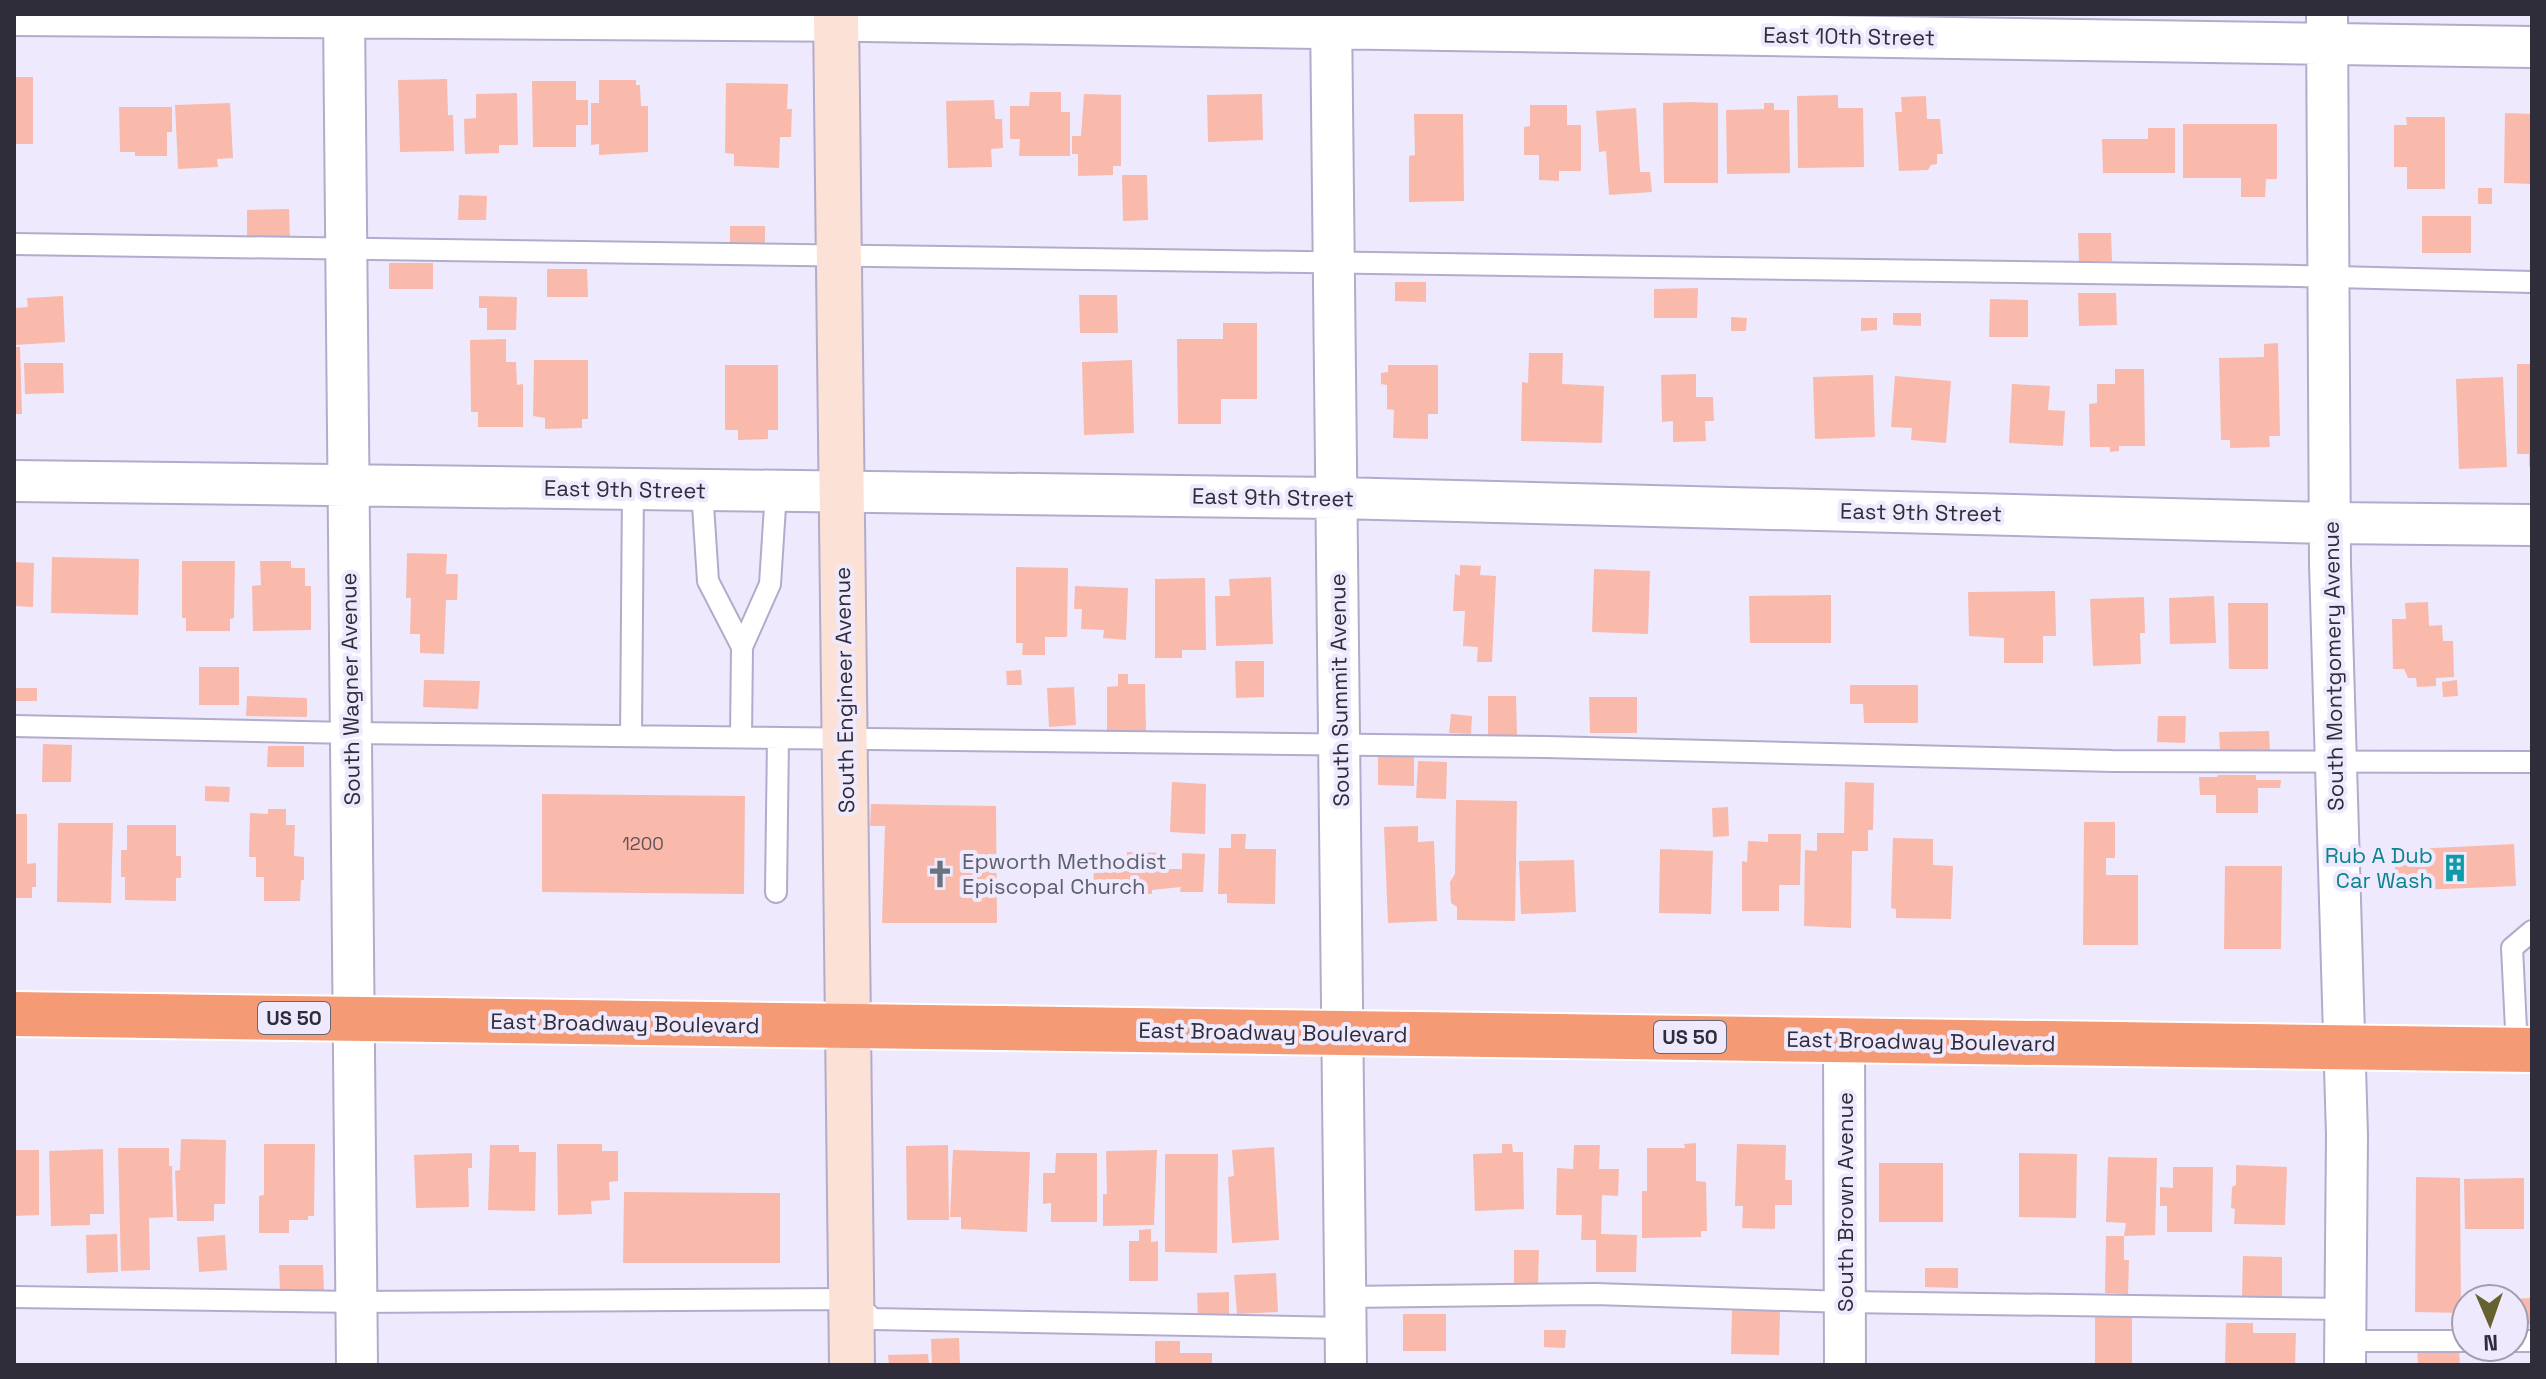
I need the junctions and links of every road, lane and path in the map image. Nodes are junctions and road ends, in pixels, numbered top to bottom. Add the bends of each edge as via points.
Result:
1 (14, 15) edge
2 (344, 16) edge
3 (836, 17) edge
4 (1332, 21) edge
5 (2327, 29) edge
6 (2532, 47) edge
7 (14, 244) edge
8 (346, 248) junction
9 (839, 256) junction
10 (1334, 263) junction
11 (2329, 277) junction
12 (2532, 282) edge
13 (14, 481) edge
14 (348, 485) junction
15 (633, 489) junction
16 (702, 490) junction
17 (776, 491) junction
18 (842, 491) junction
19 (1337, 498) junction
20 (2329, 523) junction
21 (2532, 525) edge
22 (742, 647) junction
23 (14, 726) edge
24 (351, 733) junction
25 (631, 736) junction
26 (741, 737) junction
27 (778, 738) junction
28 (844, 739) junction
29 (1339, 744) junction
30 (2334, 762) junction
31 (2532, 762) edge
32 (776, 892) dead end
33 (2532, 931) edge
34 (14, 1014) edge
35 (354, 1019) junction
36 (848, 1025) junction
37 (1343, 1033) junction
38 (1844, 1040) junction
39 (2345, 1047) junction
40 (2525, 1050) edge
41 (14, 1297) edge
42 (851, 1299) junction
43 (357, 1302) junction
44 (1845, 1302) junction
45 (1346, 1330) edge
46 (2345, 1338) edge
47 (2450, 1341) edge
48 (357, 1365) edge
49 (852, 1365) edge
50 (1845, 1365) edge

1 - 2 street, East 10th Street
2 - 3 street, East 10th Street
2 - 8 street, South Wagner Avenue
3 - 4 street, East 10th Street
3 - 9 street, South Engineer Avenue
4 - 5 street, East 10th Street
4 - 10 street, South Summit Avenue
5 - 6 street, East 10th Street
5 - 11 street, South Montgomery Avenue
7 - 8 lane
8 - 9 lane
8 - 14 street, South Wagner Avenue
9 - 10 lane
9 - 18 street, South Engineer Avenue
10 - 11 lane
10 - 19 street, South Summit Avenue
11 - 12 lane
11 - 20 street, South Montgomery Avenue
13 - 14 street, East 9th Street
14 - 15 street, East 9th Street
14 - 24 street, South Wagner Avenue
15 - 16 street, East 9th Street
15 - 25 lane
16 - 17 street, East 9th Street
16 - 22 lane via 708,581
17 - 18 street, East 9th Street
17 - 22 lane via 770,584
18 - 19 street, East 9th Street
18 - 28 street, South Engineer Avenue
19 - 20 street, East 9th Street
19 - 29 street, South Summit Avenue
20 - 21 street, East 9th Street
20 - 30 street, South Montgomery Avenue
22 - 26 lane
23 - 24 lane
24 - 25 lane
24 - 35 street, South Wagner Avenue
25 - 26 lane
26 - 27 lane
27 - 28 lane
27 - 32 lane
28 - 29 lane
28 - 36 street, South Engineer Avenue
29 - 30 lane
29 - 37 street, South Summit Avenue
30 - 31 lane
30 - 39 street, South Montgomery Avenue
33 - 40 lane via 2512,948
34 - 35 highway, East Broadway Boulevard / US 50
35 - 36 highway, East Broadway Boulevard / US 50
35 - 43 street, South Wagner Avenue
36 - 37 highway, East Broadway Boulevard / US 50
36 - 42 street, South Engineer Avenue
37 - 38 highway, East Broadway Boulevard / US 50
37 - 45 street, South Summit Avenue
38 - 39 highway, East Broadway Boulevard / US 50
38 - 44 street, South Brown Avenue
39 - 40 highway, East Broadway Boulevard / US 50
39 - 46 street, South Montgomery Avenue
41 - 43 lane
42 - 43 lane
42 - 45 lane via 873,1319
42 - 49 street, South Engineer Avenue
43 - 48 street, South Wagner Avenue
44 - 45 lane via 1595,1294
44 - 46 lane
44 - 50 street, South Brown Avenue
46 - 47 lane

